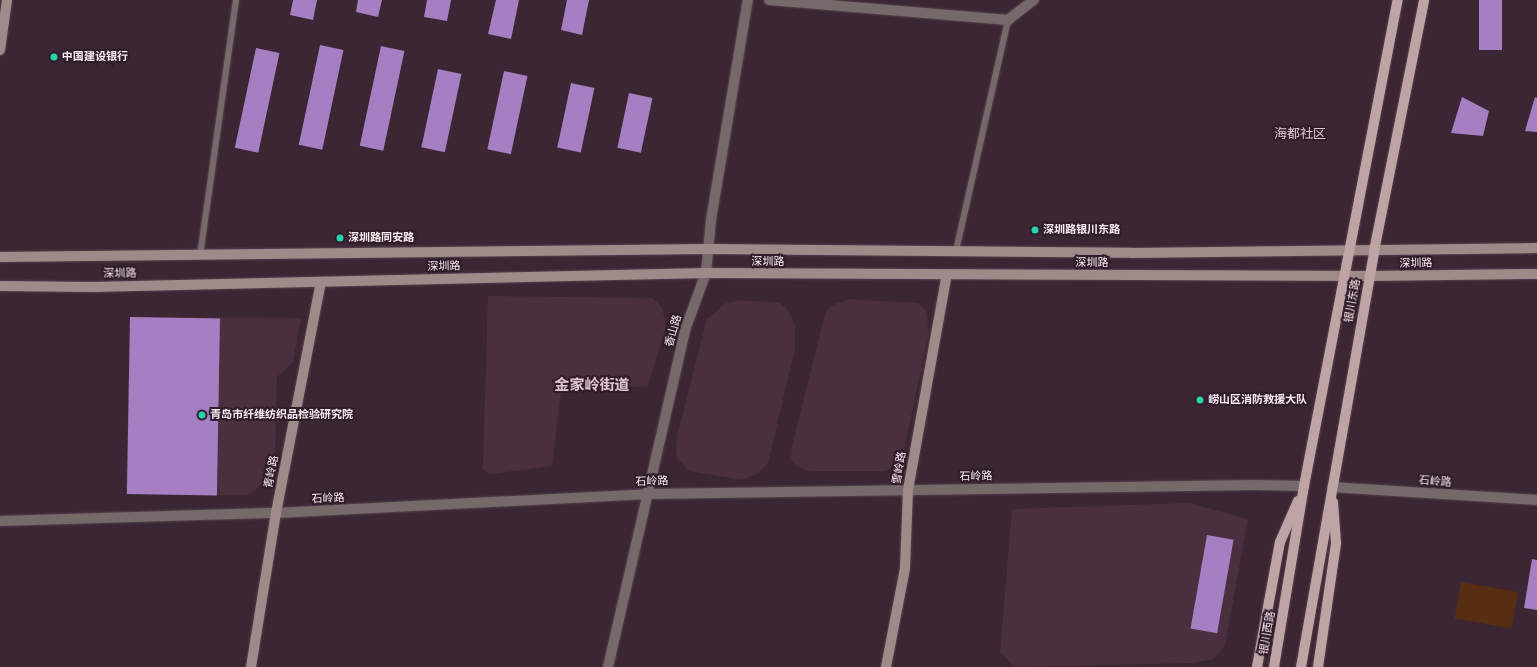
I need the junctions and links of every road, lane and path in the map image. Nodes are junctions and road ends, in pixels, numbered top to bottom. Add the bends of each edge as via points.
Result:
1 (7, 0) edge
2 (236, 0) edge
3 (748, 0) edge
4 (769, 0) edge
5 (1034, 0) edge
6 (1398, 0) edge
7 (1424, 0) edge
8 (1008, 20) junction
9 (0, 50) edge
10 (1537, 248) edge
11 (708, 249) junction
12 (956, 251) junction
13 (1374, 251) junction
14 (1349, 252) junction
15 (200, 256) junction
16 (0, 257) edge
17 (706, 273) junction
18 (947, 274) junction
19 (1537, 274) edge
20 (1344, 276) junction
21 (1370, 276) junction
22 (321, 282) junction
23 (0, 286) edge
24 (1304, 486) junction
25 (1332, 486) junction
26 (908, 490) junction
27 (649, 494) junction
28 (1537, 500) edge
29 (276, 513) junction
30 (0, 521) edge
31 (1285, 604) joint
32 (251, 667) edge
33 (608, 667) edge
34 (886, 667) edge
35 (1257, 667) edge
36 (1274, 667) edge
37 (1301, 667) edge
38 (1318, 667) edge

1 - 9 main road
2 - 15 lane
3 - 11 street, 香山路
4 - 8 street
5 - 8 street
6 - 14 main road, 银川东路
7 - 13 main road, 银川东路
8 - 12 lane
10 - 13 main road, 深圳路
11 - 12 main road, 深圳路
11 - 15 main road, 深圳路
11 - 17 street, 香山路
12 - 14 main road, 深圳路
13 - 14 main road, 深圳路
13 - 21 main road, 银川东路
14 - 20 main road, 银川东路
15 - 16 main road, 深圳路
17 - 18 main road, 深圳路
17 - 22 main road, 深圳路
17 - 27 street, 香山路 via 685,330
18 - 20 main road, 深圳路
18 - 26 main road, 雪岭路
19 - 21 main road, 深圳路
20 - 21 main road, 深圳路
20 - 24 main road, 银川东路
21 - 25 main road, 银川东路
22 - 23 main road, 深圳路
22 - 29 main road, 青岭路
24 - 26 street, 石岭路 / 石岭路
24 - 31 main road, 银川东路
24 - 35 main road via 1280,542
25 - 28 street, 石岭路 / 石岭路
25 - 37 main road, 银川东路
25 - 38 main road via 1336,543
26 - 27 street, 石岭路 / 石岭路
26 - 34 main road, 雪岭路 via 905,568
27 - 29 street, 石岭路 / 石岭路
27 - 33 street, 香山路
29 - 30 street, 石岭路 / 石岭路
29 - 32 main road, 青岭路
31 - 36 main road, 银川西路

